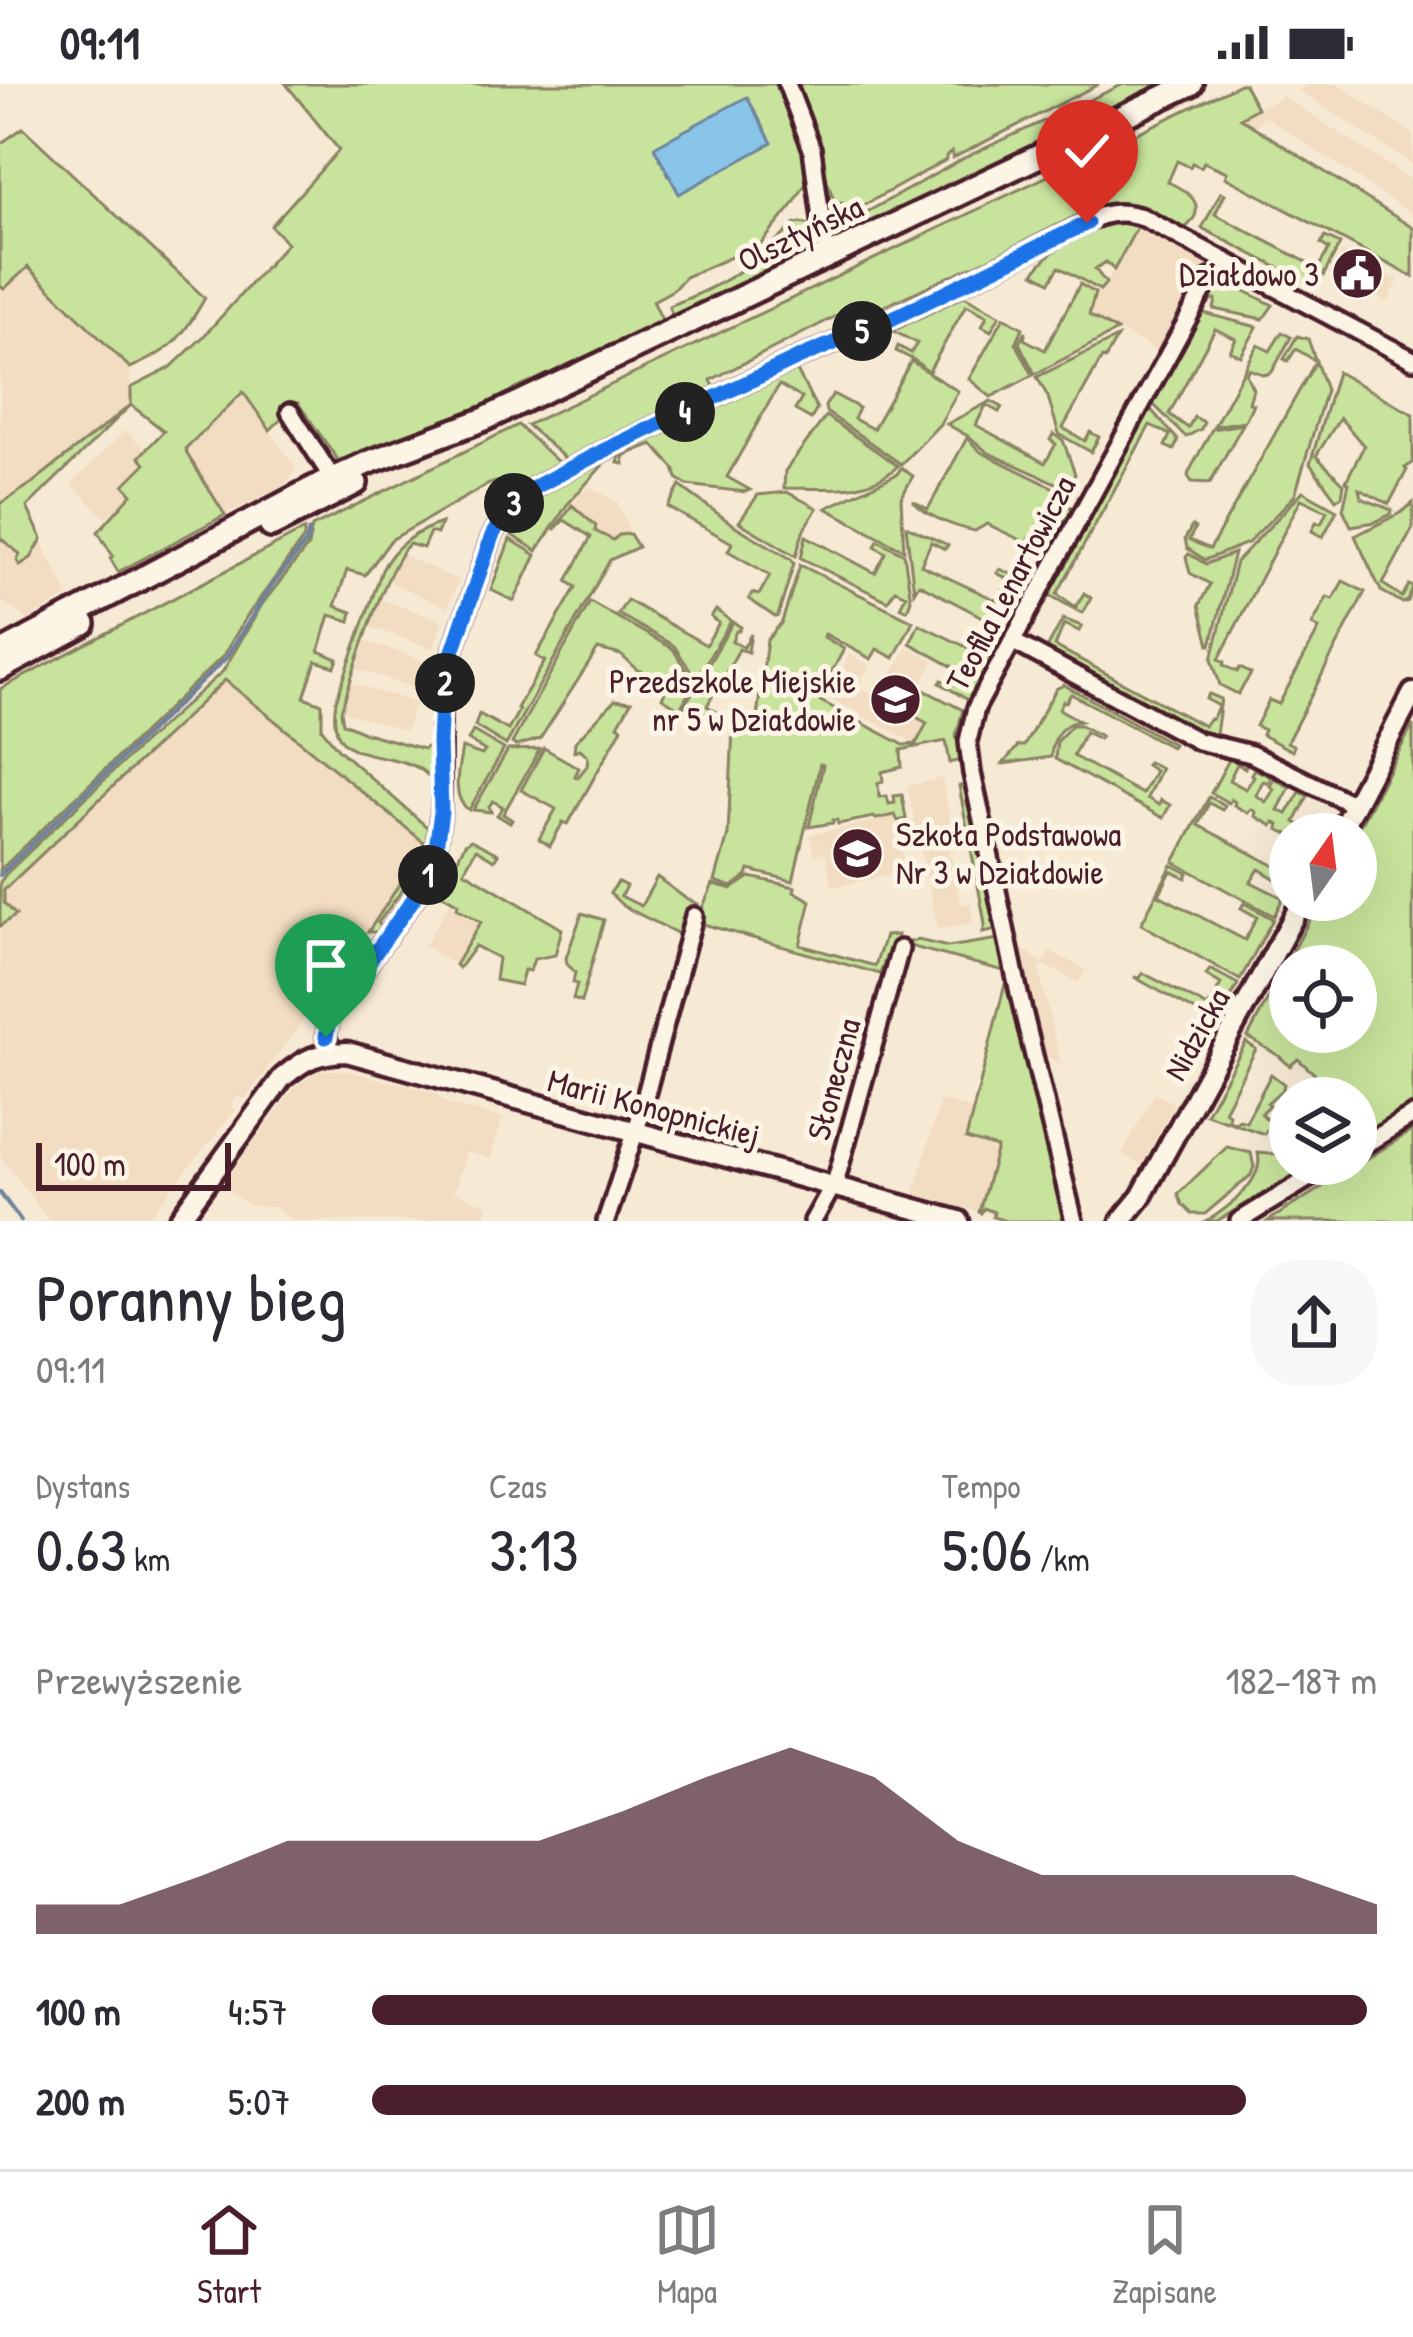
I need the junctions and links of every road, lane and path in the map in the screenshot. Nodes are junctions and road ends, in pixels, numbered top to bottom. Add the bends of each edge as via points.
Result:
1 (787, 84) edge
2 (1191, 84) edge
3 (826, 256) junction
4 (1210, 278) dead end
5 (1413, 360) edge
6 (290, 412) dead end
7 (336, 485) junction
8 (1012, 641) junction
9 (0, 653) edge
10 (0, 669) edge
11 (1413, 693) edge
12 (1354, 806) junction
13 (1350, 813) edge
14 (694, 916) dead end
15 (1292, 921) edge
16 (900, 949) dead end
17 (334, 1053) junction
18 (1413, 1115) edge
19 (633, 1133) junction
20 (1377, 1137) edge
21 (1298, 1185) edge
22 (831, 1187) junction
23 (1141, 1197) junction
24 (178, 1221) edge
25 (606, 1221) edge
26 (812, 1221) edge
27 (957, 1221) edge
28 (1074, 1221) edge
29 (1120, 1221) edge
30 (1134, 1221) edge
31 (1239, 1221) edge

1 - 3 street via 812,148
2 - 3 main road, Olsztyńska
3 - 7 main road, Olsztyńska
4 - 8 street, Teofila Lenartowicza
5 - 17 street via 1142,217 1114,212 522,494 492,536 449,663 432,867 336,1010
6 - 7 street
7 - 9 main road, Olsztyńska
7 - 10 main road, Olsztyńska
8 - 12 street via 1198,741 1251,754
8 - 28 street, Teofila Lenartowicza via 968,741
11 - 12 street
12 - 13 street
14 - 19 street
15 - 23 street, Nidzicka
16 - 22 street, Słoneczna
17 - 19 street, Marii Konopnickiej
17 - 24 street via 317,1054 282,1078
18 - 20 street
19 - 22 street, Marii Konopnickiej
19 - 25 street
21 - 31 street
22 - 26 street, Słoneczna
22 - 27 street, Marii Konopnickiej
23 - 29 street
23 - 30 street

